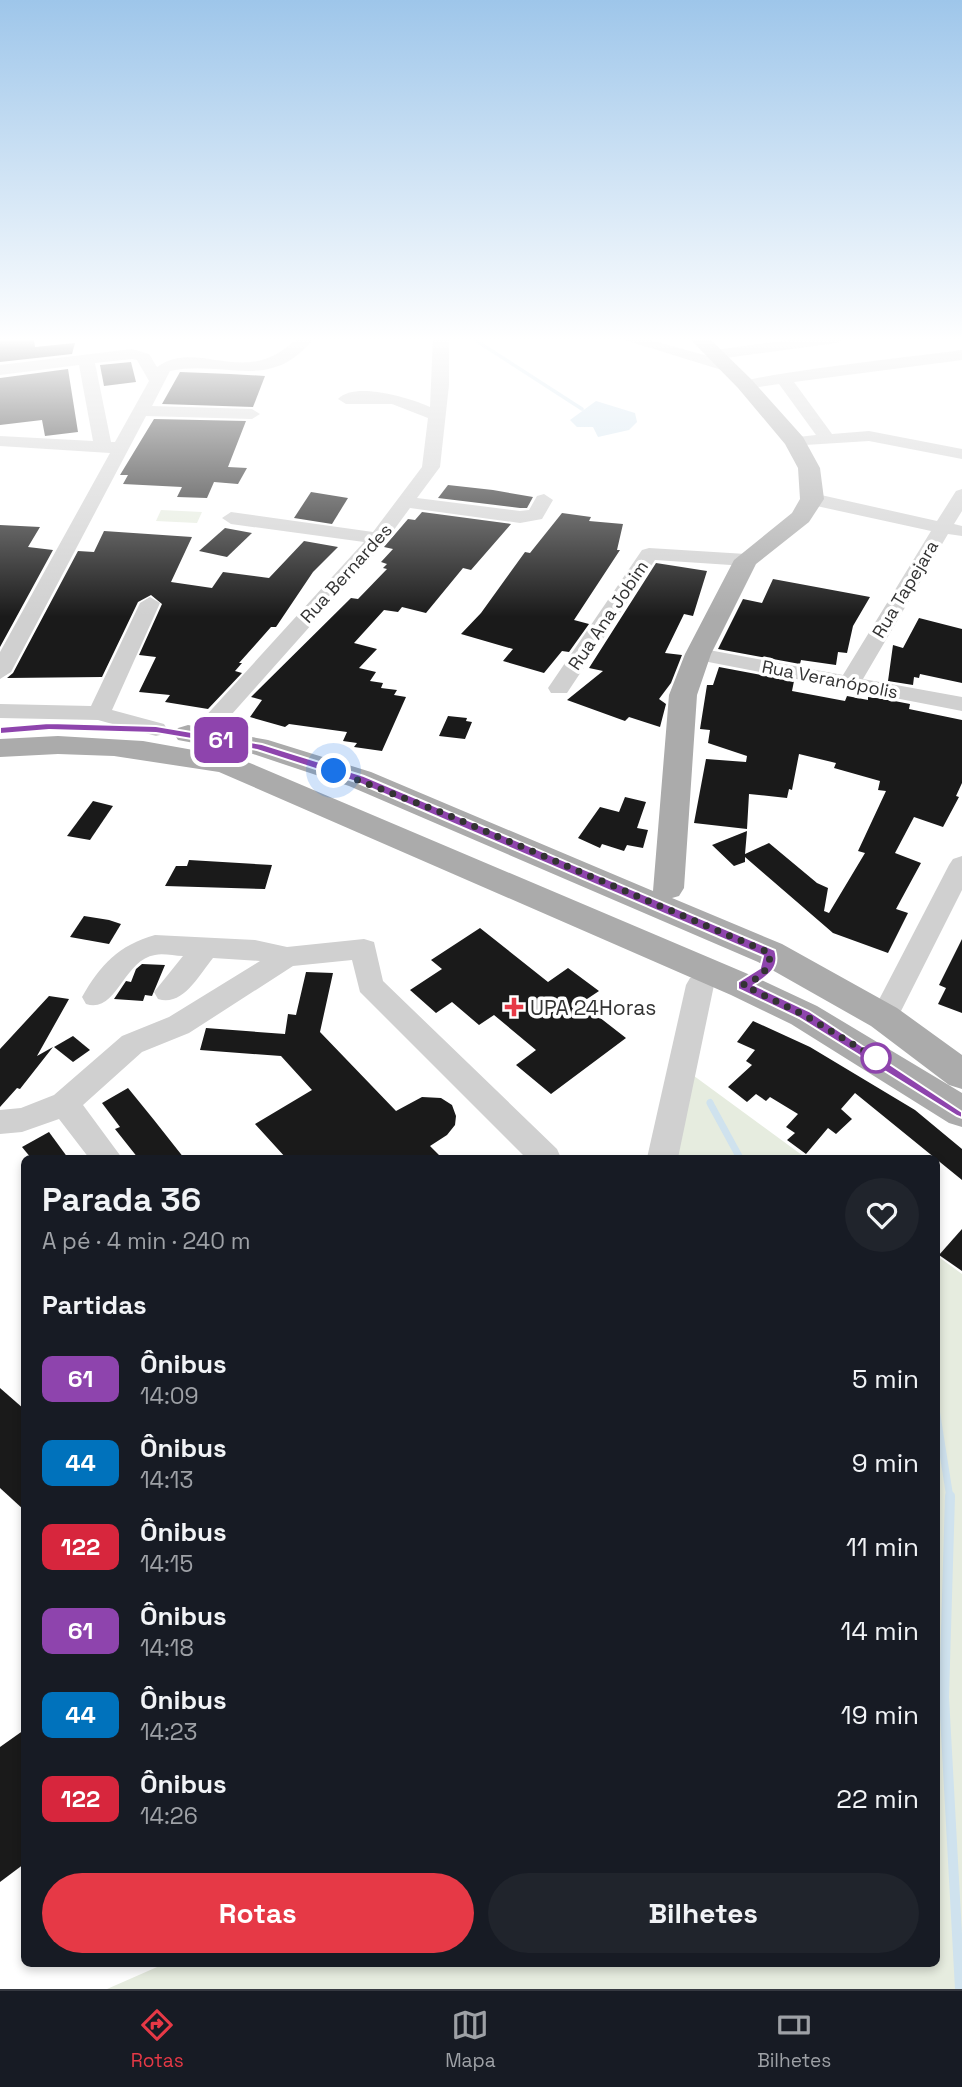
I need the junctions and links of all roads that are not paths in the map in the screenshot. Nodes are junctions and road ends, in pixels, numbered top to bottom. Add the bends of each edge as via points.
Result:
1 (107, 431) edge
2 (125, 431) edge
3 (435, 431) edge
4 (785, 431) edge
5 (821, 431) edge
6 (827, 439) junction
7 (0, 441) edge
8 (795, 442) junction
9 (112, 448) junction
10 (962, 454) edge
11 (962, 495) edge
12 (813, 499) junction
13 (544, 500) dead end
14 (407, 502) junction
15 (231, 518) dead end
16 (942, 527) junction
17 (962, 531) edge
18 (378, 538) junction
19 (746, 560) junction
20 (150, 603) dead end
21 (698, 654) junction
22 (0, 672) edge
23 (849, 683) junction
24 (559, 688) dead end
25 (962, 704) edge
26 (0, 711) edge
27 (99, 713) junction
28 (156, 729) junction
29 (0, 731) edge
30 (200, 736) junction
31 (0, 748) edge
32 (478, 829) junction
33 (445, 857) junction
34 (962, 864) edge
35 (668, 888) junction
36 (206, 948) junction
37 (770, 953) junction
38 (287, 957) junction
39 (700, 985) junction
40 (743, 985) junction
41 (168, 992) dead end
42 (96, 998) dead end
43 (884, 1017) junction
44 (962, 1075) edge
45 (65, 1104) junction
46 (962, 1112) edge
47 (0, 1122) edge
48 (105, 1155) edge
49 (543, 1155) edge
50 (663, 1155) edge

1 - 9 street
2 - 9 street
3 - 14 street, Rua Bernardes via 431,467
4 - 8 main road
5 - 6 street
6 - 8 street
6 - 10 street via 869,436
7 - 9 street
8 - 12 main road via 810,468
9 - 22 street
11 - 16 street, Rua Tapejara
12 - 16 street
12 - 19 main road via 801,517
13 - 14 street via 535,515 520,517
14 - 18 street, Rua Bernardes
15 - 18 street
16 - 17 street
16 - 23 street, Rua Tapejara
18 - 30 street, Rua Bernardes
19 - 21 main road
19 - 24 street, Rua Ana Jobim via 649,554
20 - 27 street
21 - 23 street, Rua Veranópolis
21 - 35 main road via 683,695
23 - 25 street, Rua Veranópolis
26 - 27 street
27 - 28 street
28 - 29 main road via 49,726
28 - 30 main road
30 - 32 main road via 258,746 360,779
31 - 33 main road via 97,744 145,748 217,763
32 - 33 main road via 452,836
32 - 35 main road via 519,830 548,837
32 - 37 main road
33 - 39 main road via 449,873 466,890 495,907 540,920
33 - 40 main road
34 - 43 street
35 - 37 main road via 743,920 759,933
36 - 38 street
36 - 41 street
36 - 42 street via 155,945 132,953 120,962
37 - 40 main road via 765,972
37 - 43 main road
38 - 45 street via 179,1025 132,1044
38 - 49 street via 364,949 370,985
39 - 40 main road
39 - 50 street
40 - 46 main road via 804,1015
43 - 44 main road
45 - 47 street via 22,1120
45 - 48 street

